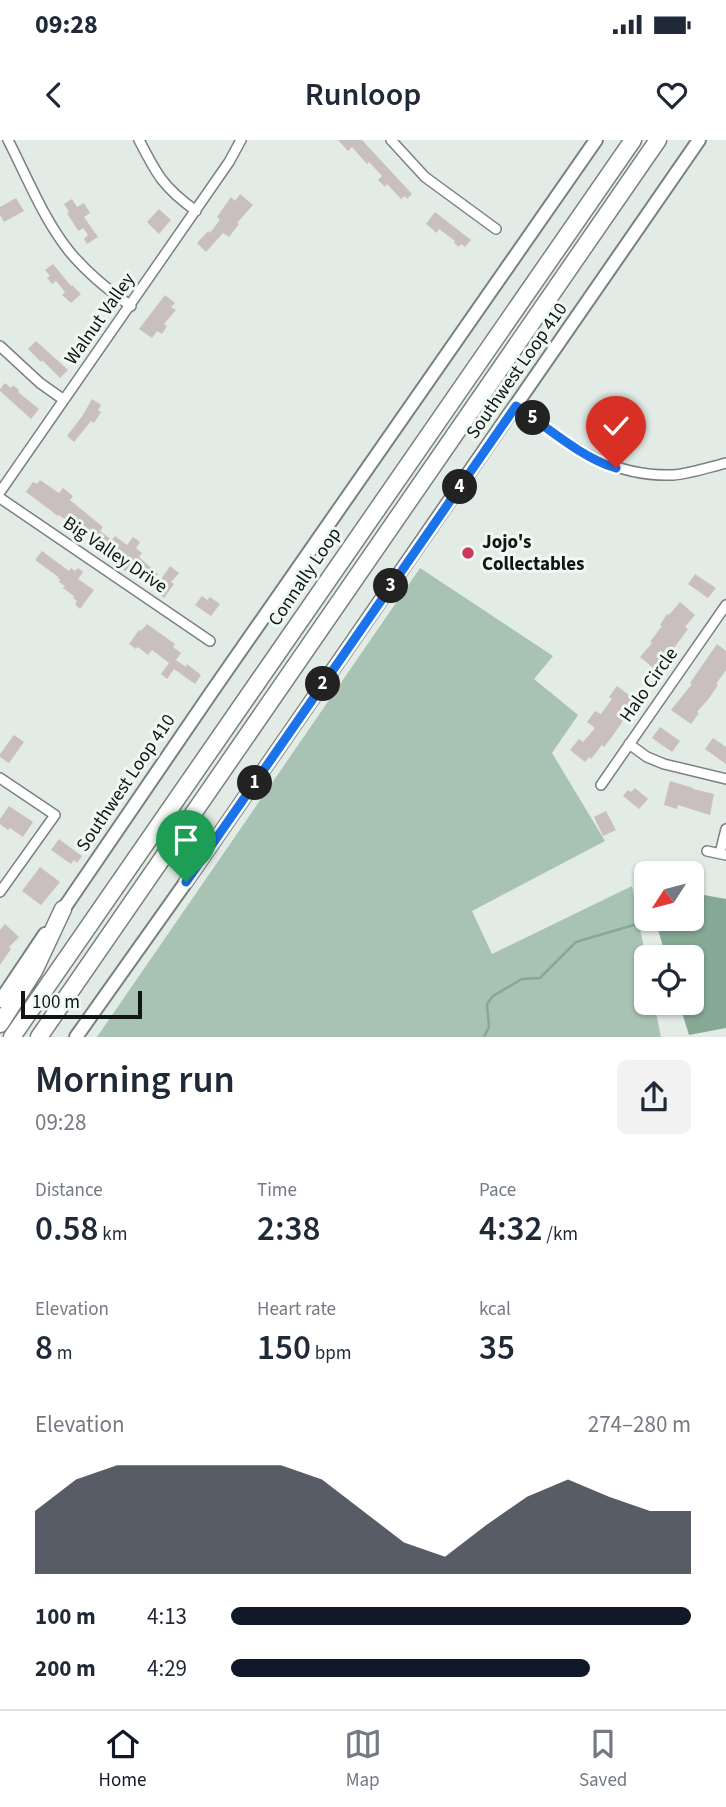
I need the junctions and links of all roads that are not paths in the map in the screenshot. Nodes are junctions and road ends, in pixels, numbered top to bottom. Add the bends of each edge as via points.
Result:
1 (8, 140) edge
2 (139, 140) edge
3 (242, 140) edge
4 (391, 140) edge
5 (596, 140) edge
6 (633, 140) edge
7 (657, 140) edge
8 (699, 140) edge
9 (196, 211) junction
10 (496, 229) dead end
11 (131, 306) junction
12 (0, 346) edge
13 (64, 400) junction
14 (516, 406) junction
15 (726, 463) edge
16 (0, 492) edge
17 (0, 498) edge
18 (726, 605) edge
19 (210, 641) dead end
20 (629, 744) junction
21 (0, 778) edge
22 (726, 779) edge
23 (601, 785) dead end
24 (726, 829) edge
25 (707, 851) dead end
26 (723, 854) edge
27 (0, 892) edge
28 (62, 909) junction
29 (0, 1000) edge
30 (0, 1024) edge
31 (12, 1037) edge
32 (39, 1037) edge
33 (76, 1037) edge

1 - 11 street via 69,251
2 - 9 street via 162,181
3 - 9 street, Walnut Valley
4 - 10 street via 425,177
5 - 28 main road, Southwest Loop 410
6 - 31 highway, Connally Loop
7 - 32 highway
8 - 14 main road, Southwest Loop 410
9 - 11 street, Walnut Valley
11 - 13 street, Walnut Valley
12 - 13 street
13 - 16 street, Walnut Valley
14 - 15 street via 611,467 676,475
14 - 33 main road, Southwest Loop 410
17 - 19 street, Big Valley Drive
18 - 20 street, Halo Circle
20 - 22 street via 664,764
20 - 23 street, Halo Circle
21 - 27 street via 55,815
24 - 26 street
25 - 26 street
28 - 29 main road, Southwest Loop 410
28 - 30 highway via 34,971

